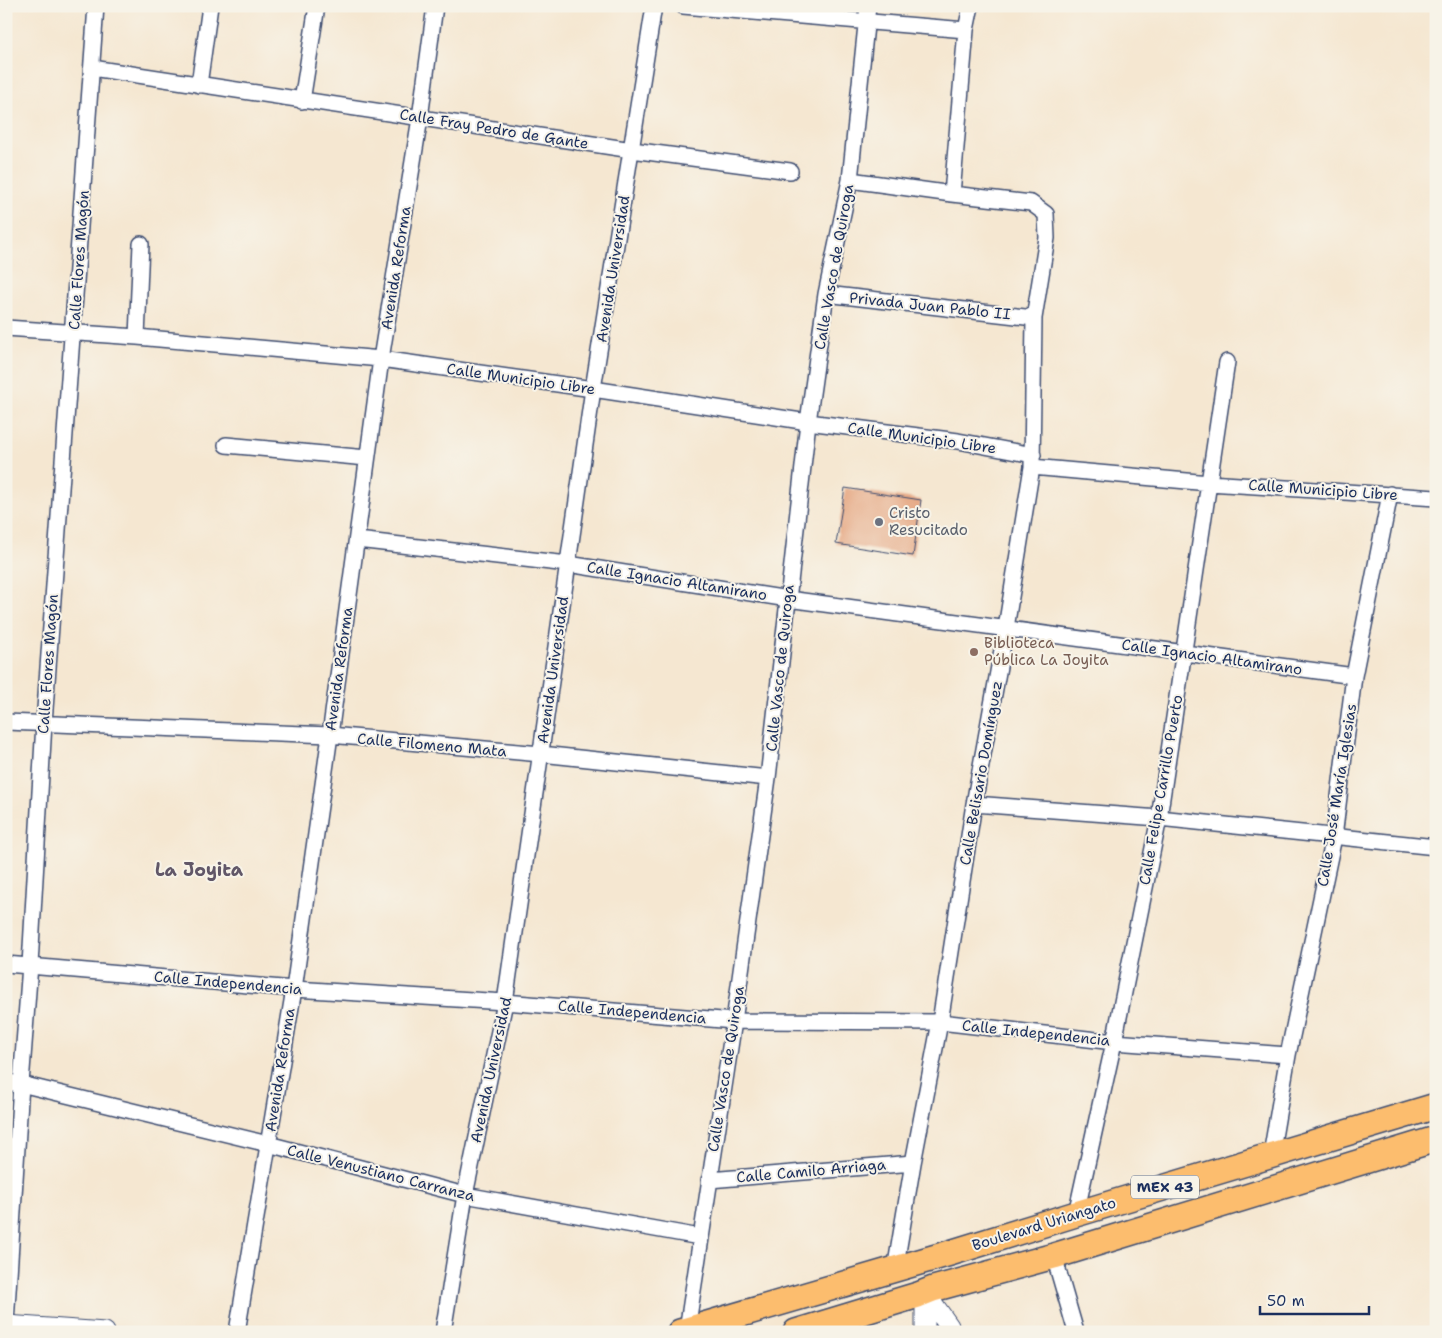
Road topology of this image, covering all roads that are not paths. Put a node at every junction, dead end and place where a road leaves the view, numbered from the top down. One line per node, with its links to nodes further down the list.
1 (96, 6): 11 (street, Calle Flores Magón)
2 (210, 6): 12 (street)
3 (317, 6): 13 (street)
4 (435, 6): 14 (street, Avenida Reforma)
5 (654, 6): 15 (street, Avenida Universidad)
6 (682, 6): 9 (street)
7 (868, 6): 9 (street, Calle Vasco de Quiroga)
8 (971, 6): 10 (street)
9 (867, 22): 10 (street); 17 (street, Calle Vasco de Quiroga)
10 (966, 30): 18 (street)
11 (92, 68): 12 (street, Calle Fray Pedro de Gante); 23 (street, Calle Flores Magón)
12 (199, 85): 13 (street, Calle Fray Pedro de Gante)
13 (302, 100): 14 (street, Calle Fray Pedro de Gante)
14 (420, 118): 15 (street, Calle Fray Pedro de Gante); 25 (street, Avenida Reforma)
15 (632, 150): 16 (street, Calle Fray Pedro de Gante); 27 (street, Avenida Universidad)
16 (790, 171)
17 (850, 180): 18 (street); 20 (street, Calle Vasco de Quiroga)
18 (952, 194): 21 (street, Calle Belisario Domínguez)
19 (140, 244): 24 (street)
20 (826, 294): 21 (street, Privada Juan Pablo II); 28 (street, Calle Vasco de Quiroga)
21 (1034, 318): 31 (street, Calle Belisario Domínguez)
22 (6, 328): 23 (street, Calle Municipio Libre)
23 (74, 333): 24 (street, Calle Municipio Libre); 42 (street, Calle Flores Magón)
24 (136, 337): 25 (street, Calle Municipio Libre)
25 (381, 359): 27 (street, Calle Municipio Libre); 30 (street, Avenida Reforma)
26 (1227, 362): 32 (street, Calle Felipe Carrillo Puerto)
27 (593, 389): 28 (street, Calle Municipio Libre); 36 (street, Avenida Universidad)
28 (808, 422): 31 (street, Calle Municipio Libre); 37 (street, Calle Vasco de Quiroga)
29 (226, 445): 30 (street)
30 (367, 458): 35 (street, Avenida Reforma)
31 (1032, 461): 32 (street, Calle Municipio Libre); 38 (street, Calle Belisario Domínguez)
32 (1209, 483): 33 (street, Calle Municipio Libre); 39 (street, Calle Felipe Carrillo Puerto)
33 (1390, 494): 34 (street, Calle Municipio Libre); 40 (street, Calle José María Iglesias)
34 (1436, 498)
35 (357, 540): 36 (street, Calle Ignacio Altamirano); 43 (street, Avenida Reforma)
36 (568, 564): 37 (street, Calle Ignacio Altamirano); 44 (street, Avenida Universidad)
37 (788, 599): 38 (street, Calle Ignacio Altamirano); 45 (street, Calle Vasco de Quiroga)
38 (1006, 628): 39 (street, Calle Ignacio Altamirano); 46 (street, Calle Belisario Domínguez)
39 (1184, 653): 40 (street, Calle Ignacio Altamirano); 47 (street, Calle Felipe Carrillo Puerto)
40 (1354, 676): 48 (street, Calle José María Iglesias)
41 (6, 722): 42 (street, Calle Filomeno Mata)
42 (44, 723): 43 (street, Calle Filomeno Mata); 51 (street, Calle Flores Magón)
43 (330, 735): 44 (street, Calle Filomeno Mata); 52 (street, Avenida Reforma)
44 (541, 754): 45 (street, Calle Filomeno Mata); 53 (street, Avenida Universidad)
45 (768, 778): 54 (street, Calle Vasco de Quiroga)
46 (974, 804): 47 (street); 55 (street, Calle Belisario Domínguez)
47 (1159, 818): 48 (street); 56 (street, Calle Felipe Carrillo Puerto)
48 (1334, 838): 49 (street); 57 (street, Calle José María Iglesias)
49 (1436, 847)
50 (6, 964): 51 (street, Calle Independencia)
51 (30, 965): 52 (street, Calle Independencia); 58 (street, Calle Flores Magón)
52 (294, 989): 53 (street, Calle Independencia); 61 (street, Avenida Reforma)
53 (505, 1002): 54 (street, Calle Independencia); 65 (street, Avenida Universidad)
54 (734, 1021): 55 (street, Calle Independencia); 64 (street, Calle Vasco de Quiroga)
55 (940, 1022): 56 (street, Calle Independencia); 63 (street, Calle Belisario Domínguez)
56 (1114, 1042): 57 (street, Calle Independencia); 66 (street, Calle Felipe Carrillo Puerto)
57 (1288, 1055): 62 (street, Calle José María Iglesias)
58 (14, 1083): 61 (street, Calle Venustiano Carranza); 72 (street, Calle Flores Magón)
59 (1436, 1106): 62 (main road, Boulevard Uriangato / MEX 43)
60 (1436, 1139): 69 (main road, Boulevard Uriangato / MEX 43)
61 (268, 1144): 65 (street, Calle Venustiano Carranza); 76 (street, Avenida Reforma)
62 (1270, 1155): 66 (main road, Boulevard Uriangato / MEX 43)
63 (913, 1163): 64 (street, Calle Camilo Arriaga); 70 (street, Calle Belisario Domínguez)
64 (709, 1180): 67 (street, Calle Vasco de Quiroga)
65 (465, 1195): 67 (street, Calle Venustiano Carranza); 77 (street, Avenida Universidad)
66 (1076, 1214): 68 (main road, Boulevard Uriangato / MEX 43)
67 (700, 1237): 74 (street, Calle Vasco de Quiroga)
68 (950, 1253): 70 (main road, Boulevard Uriangato / MEX 43); 71 (main road)
69 (1054, 1256): 71 (main road, Boulevard Uriangato / MEX 43); 81 (street)
70 (895, 1270): 71 (main road); 74 (main road, Boulevard Uriangato / MEX 43)
71 (925, 1292): 78 (main road, Boulevard Uriangato / MEX 43); 79 (street); 80 (street)
72 (6, 1324): 73 (street)
73 (85, 1331): 75 (street)
74 (683, 1331)
75 (105, 1332)
76 (237, 1332)
77 (443, 1332)
78 (796, 1332)
79 (925, 1332)
80 (950, 1332)
81 (1076, 1332)

